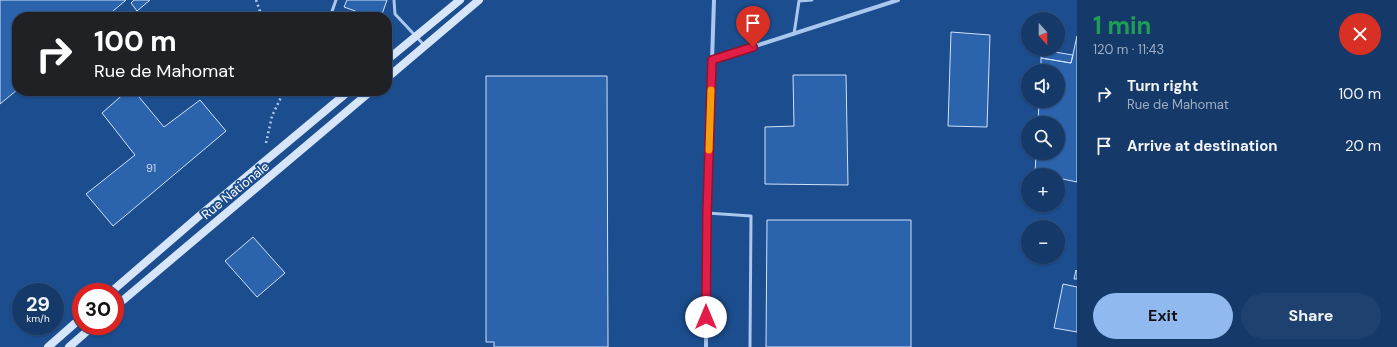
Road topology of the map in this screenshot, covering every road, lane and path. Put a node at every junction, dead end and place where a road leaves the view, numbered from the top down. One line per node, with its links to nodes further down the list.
1 (256, 0): 9 (path)
2 (336, 0): 10 (lane)
3 (394, 0): 12 (lane)
4 (460, 0): 12 (main road)
5 (714, 0): 15 (street)
6 (811, 0): 11 (lane)
7 (898, 0): 11 (street)
8 (475, 1): 13 (main road)
9 (260, 12)
10 (332, 12)
11 (794, 34): 15 (street)
12 (416, 36): 13 (lane); 14 (main road)
13 (424, 46): 16 (main road)
14 (392, 56)
15 (712, 60): 21 (street)
16 (392, 74)
17 (282, 96): 20 (path)
18 (343, 96): 22 (main road, Rue Nationale)
19 (365, 96): 23 (main road, Rue Nationale)
20 (265, 146)
21 (707, 213): 28 (street); 29 (lane)
22 (121, 283)
23 (124, 300)
24 (72, 326): 26 (main road)
25 (83, 335): 27 (main road)
26 (48, 347)
27 (69, 347)
28 (706, 347)
29 (750, 347)

